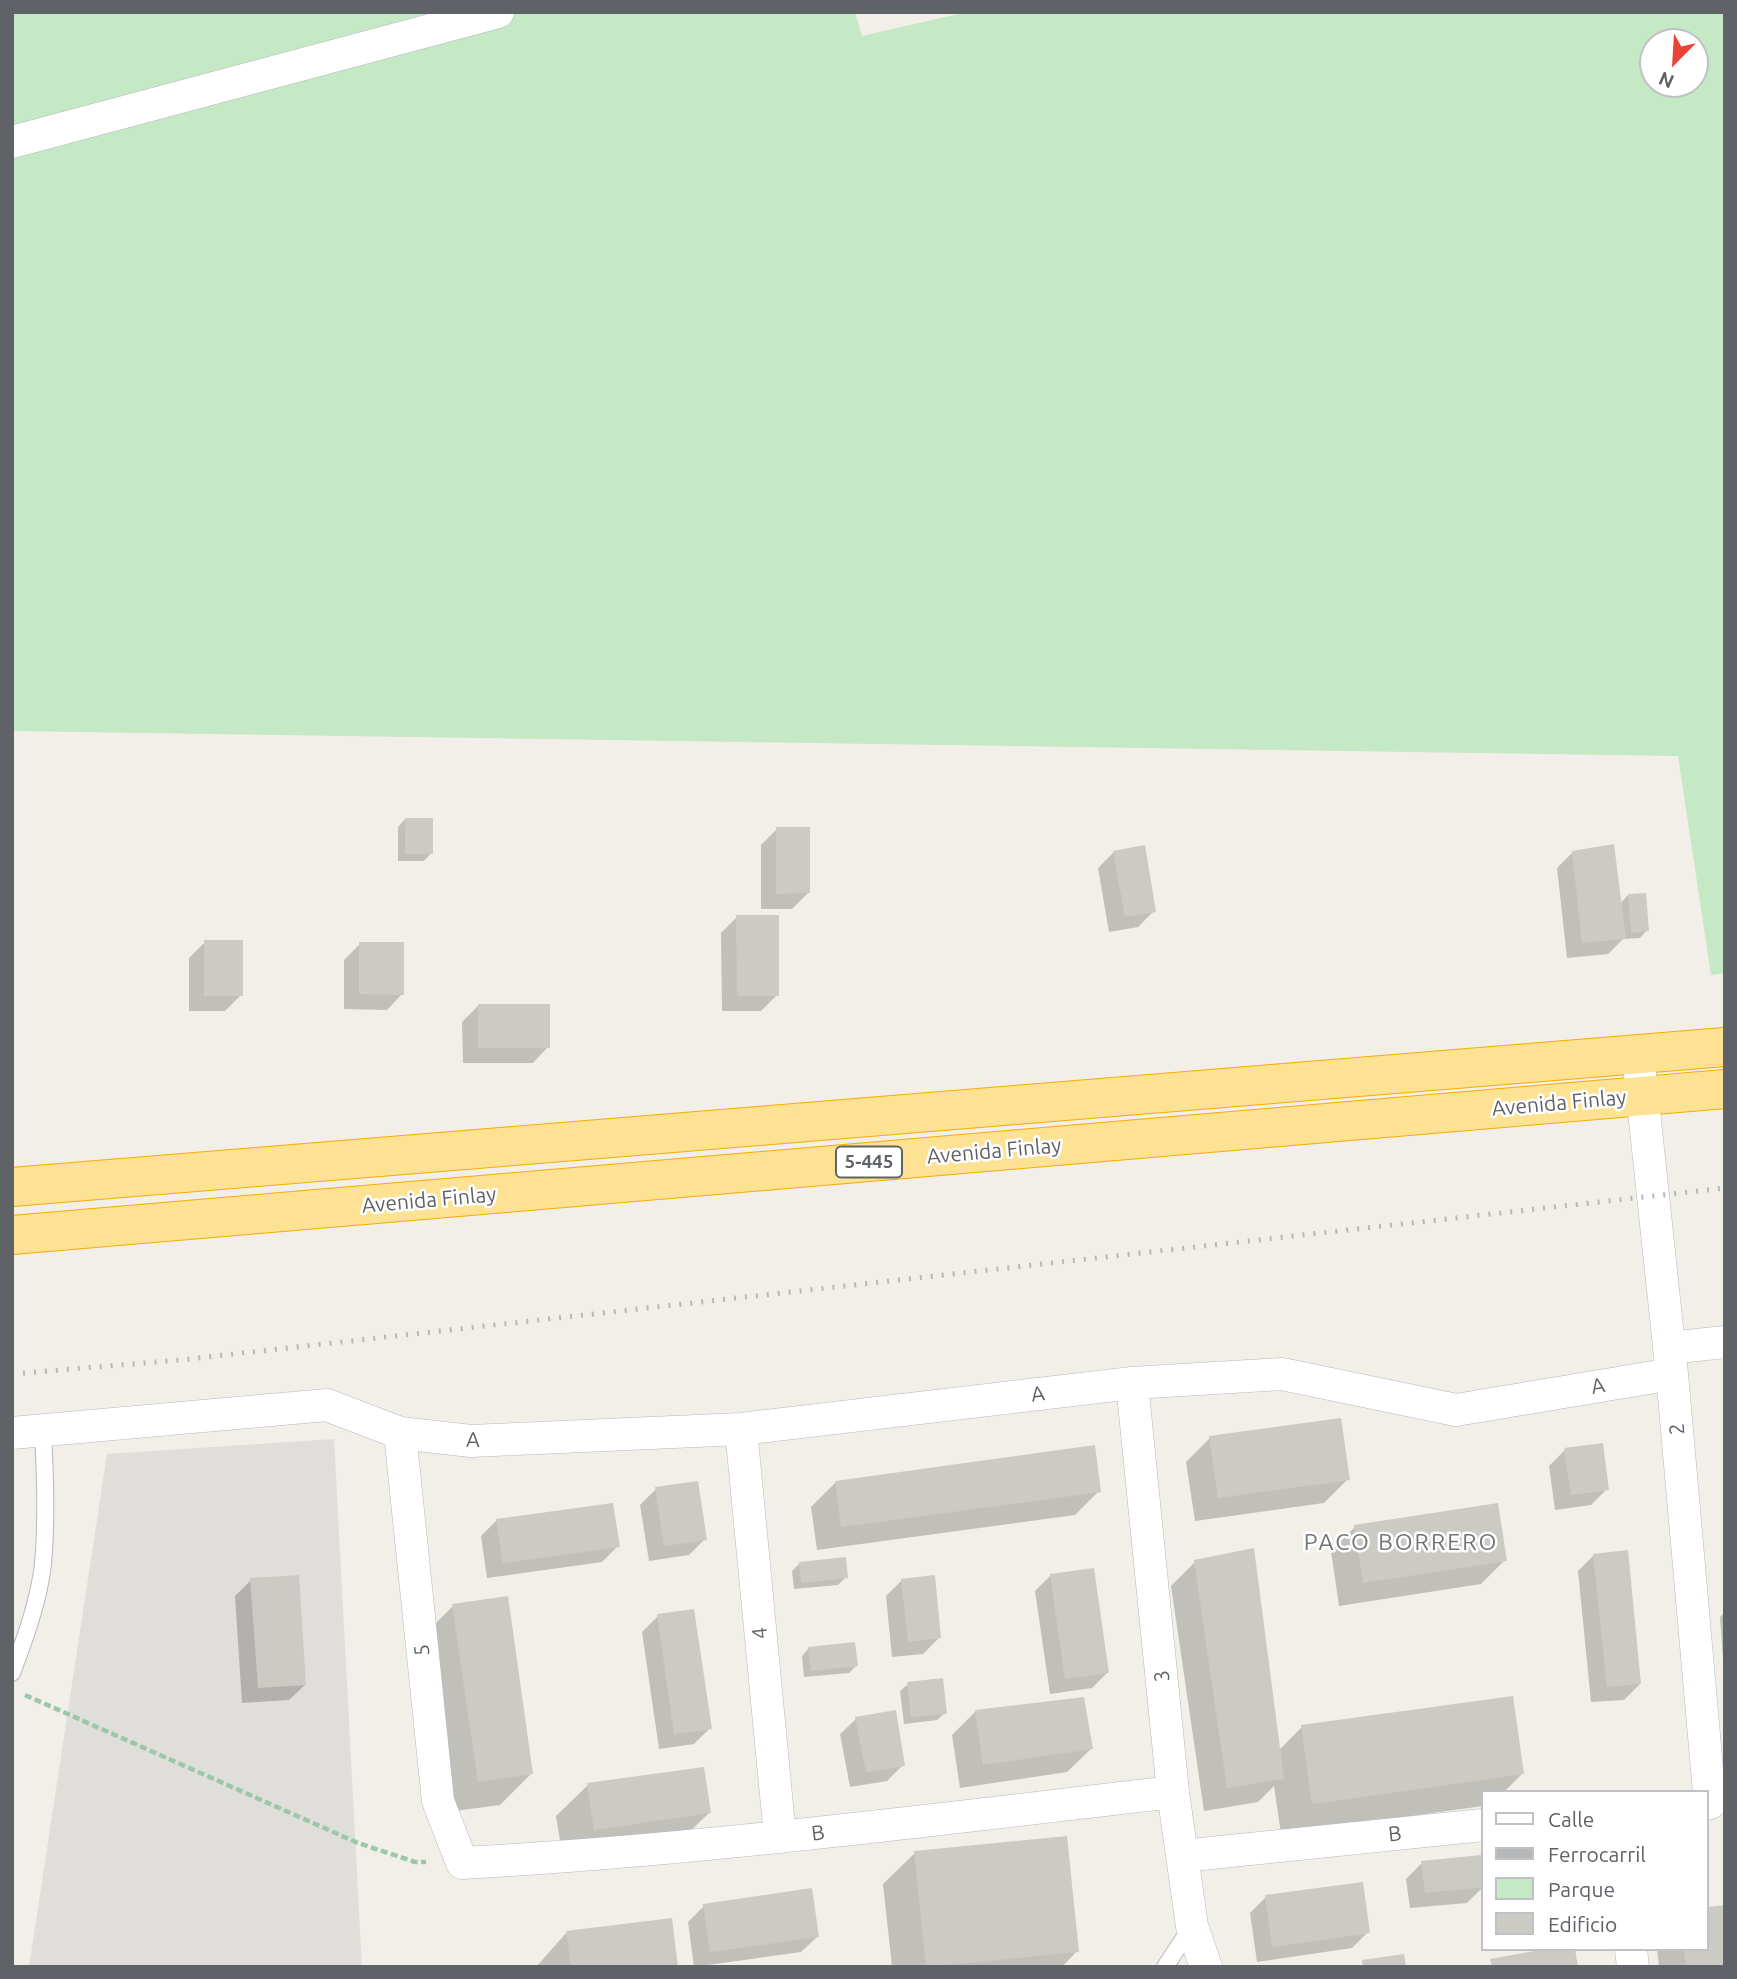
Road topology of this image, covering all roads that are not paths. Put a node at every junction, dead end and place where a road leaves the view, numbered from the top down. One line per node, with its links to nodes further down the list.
1 (498, 12): 2 (street)
2 (12, 142)
3 (1725, 1047): 4 (highway, Avenida Finlay / 5-445)
4 (1638, 1055): 6 (street, 2); 7 (highway, Avenida Finlay / 5-445)
5 (1725, 1089): 6 (highway, Avenida Finlay / 5-445)
6 (1644, 1096): 8 (highway, Avenida Finlay / 5-445); 10 (street, 2)
7 (12, 1187)
8 (12, 1235)
9 (1725, 1342): 10 (street, A)
10 (1670, 1361): 11 (street, A); 18 (street, 2)
11 (1132, 1383): 12 (street, A); 17 (street, 3)
12 (741, 1429): 15 (street, A); 20 (street, 4)
13 (43, 1430): 14 (street, A); 15 (street, A); 16 (lane)
14 (12, 1433)
15 (400, 1433): 22 (street, 5)
16 (12, 1673)
17 (1173, 1792): 20 (street, B); 21 (street, 3)
18 (1714, 1803)
19 (1482, 1825): 21 (street, B)
20 (780, 1837): 22 (street, B)
21 (1182, 1856): 23 (street, 3)
22 (462, 1863)
23 (1192, 1926): 24 (lane); 25 (street, 3)
24 (1165, 1967)
25 (1206, 1967)

